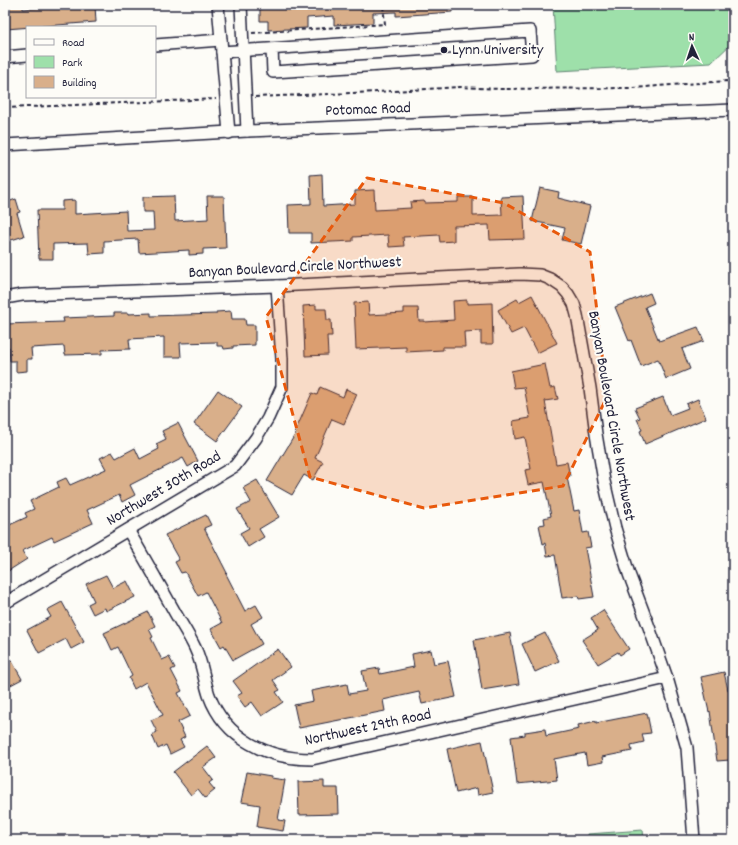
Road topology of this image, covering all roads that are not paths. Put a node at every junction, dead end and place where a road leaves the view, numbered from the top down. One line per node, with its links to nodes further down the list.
1 (218, 5): 3 (street)
2 (241, 5): 6 (street)
3 (221, 40): 4 (street); 7 (street)
4 (156, 45)
5 (272, 49): 5 (street); 6 (street)
6 (242, 50): 7 (street); 11 (street)
7 (222, 52): 12 (street)
8 (26, 55): 9 (street)
9 (5, 57)
10 (733, 110): 11 (street, Potomac Road)
11 (247, 131): 12 (street, Potomac Road)
12 (229, 133): 13 (street, Potomac Road)
13 (5, 145)
14 (277, 286): 15 (street, Banyan Boulevard Circle Northwest); 16 (street, Northwest 30th Road); 18 (street, Banyan Boulevard Circle Northwest)
15 (5, 298)
16 (128, 530): 17 (street, Northwest 30th Road); 18 (street, Northwest 29th Road)
17 (5, 603)
18 (667, 678): 19 (street, Banyan Boulevard Circle Northwest)
19 (694, 840)

